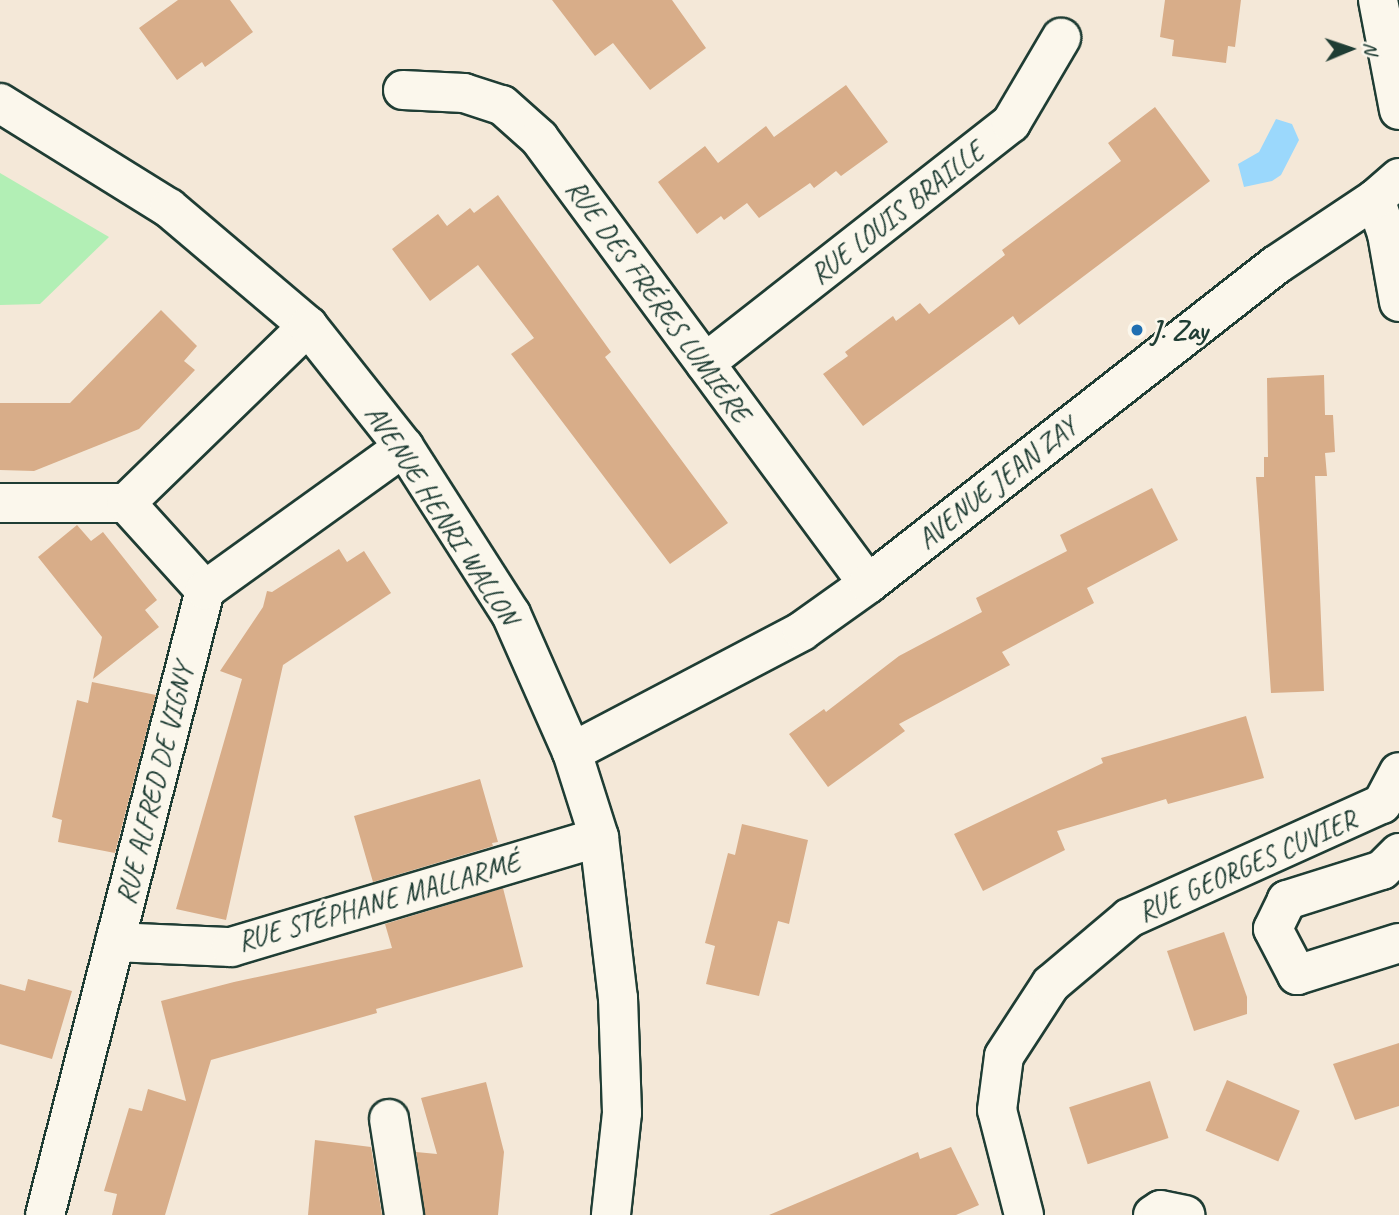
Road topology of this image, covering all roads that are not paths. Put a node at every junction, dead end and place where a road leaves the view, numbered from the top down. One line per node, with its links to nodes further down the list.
1 (1378, 0): 5 (street)
2 (1061, 38): 9 (street, RUE LOUIS BRAILLE)
3 (403, 90): 9 (street, RUE DES FRÉRES LUMIÈRE)
4 (0, 103): 8 (street, AVENUE HENRI WALLON)
5 (1399, 110)
6 (1387, 189): 7 (street); 13 (street, AVENUE JEAN ZAY)
7 (1399, 302)
8 (309, 326): 10 (street, AVENUE HENRI WALLON); 12 (street)
9 (705, 363): 13 (street, RUE DES FRÉRES LUMIÈRE)
10 (404, 447): 14 (street); 15 (street, AVENUE HENRI WALLON)
11 (0, 503): 12 (street)
12 (126, 503): 14 (street)
13 (868, 584): 15 (street, AVENUE JEAN ZAY)
14 (205, 590): 19 (street, RUE ALFRED DE VIGNY)
15 (572, 752): 17 (street, AVENUE HENRI WALLON)
16 (1399, 772): 25 (street, RUE GEORGES CUVIER)
17 (599, 837): 19 (street, RUE STÉPHANE MALLARMÉ); 24 (street, AVENUE HENRI WALLON)
18 (1399, 853): 20 (street, RUE GEORGES CUVIER)
19 (115, 943): 22 (street, RUE ALFRED DE VIGNY)
20 (1399, 943)
21 (389, 1119): 23 (street)
22 (45, 1215)
23 (404, 1215)
24 (611, 1215)
25 (1024, 1215)
26 (1153, 1215): 27 (street)
27 (1185, 1215)

